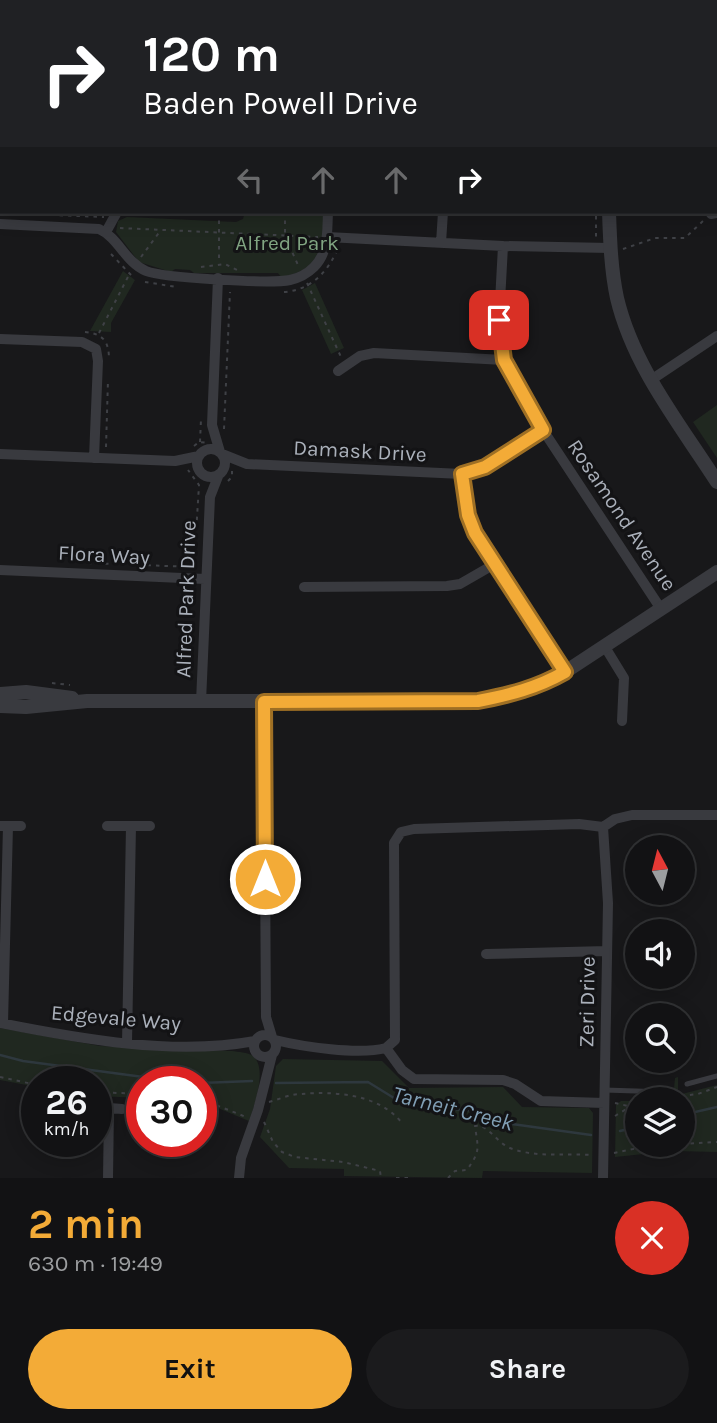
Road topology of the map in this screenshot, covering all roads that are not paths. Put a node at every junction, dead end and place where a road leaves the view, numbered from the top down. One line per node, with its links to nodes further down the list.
1 (328, 214): 6 (street)
2 (443, 214): 7 (street)
3 (609, 214): 9 (street)
4 (3, 217): 5 (street)
5 (112, 222): 10 (street)
6 (327, 237): 7 (street); 10 (street)
7 (441, 243): 8 (street)
8 (503, 246): 9 (street); 13 (street, Rosamond Avenue)
9 (610, 248): 15 (street)
10 (218, 278): 16 (street)
11 (717, 336): 15 (street)
12 (0, 338): 21 (street)
13 (504, 360): 14 (street); 17 (street, Rosamond Avenue)
14 (341, 368)
15 (651, 380): 27 (street)
16 (212, 425): 18 (street); 19 (street)
17 (543, 430): 26 (street, Damask Drive); 34 (street, Rosamond Avenue)
18 (201, 449): 19 (street); 22 (street); 24 (street)
19 (221, 453): 23 (street, Damask Drive); 25 (street)
20 (0, 454): 21 (street)
21 (94, 458): 22 (street)
22 (175, 461): 24 (street)
23 (247, 464): 25 (street, Damask Drive); 26 (street, Damask Drive)
24 (196, 470): 25 (street); 28 (street, Alfred Park Drive)
25 (220, 472): 28 (street, Alfred Park Drive)
26 (462, 474): 29 (street)
27 (717, 482)
28 (210, 497): 32 (street, Alfred Park Drive)
29 (493, 565): 33 (street); 36 (street)
30 (0, 570): 32 (street, Flora Way)
31 (717, 572): 34 (street)
32 (205, 579): 39 (street, Alfred Park Drive)
33 (304, 587)
34 (661, 609): 35 (street)
35 (605, 647): 36 (street); 42 (street)
36 (565, 672): 40 (street)
37 (0, 694): 38 (street)
38 (26, 699): 39 (street); 41 (street)
39 (201, 702): 40 (street)
40 (264, 702): 52 (street)
41 (0, 706)
42 (622, 721)
43 (717, 815): 49 (street)
44 (4, 826): 45 (street); 53 (street)
45 (21, 826)
46 (107, 826): 47 (street)
47 (131, 826): 48 (street); 56 (street)
48 (150, 826)
49 (603, 827): 50 (street, Zeri Drive); 59 (street)
50 (607, 951): 51 (street); 65 (street, Zeri Drive)
51 (486, 954)
52 (266, 1017): 54 (street); 55 (street)
53 (2, 1023): 56 (street, Edgevale Way)
54 (256, 1039): 55 (street); 57 (street, Edgevale Way); 60 (street)
55 (273, 1039): 58 (street); 61 (street)
56 (127, 1043): 57 (street, Edgevale Way)
57 (229, 1045): 60 (street, Edgevale Way)
58 (302, 1047): 59 (street); 61 (street)
59 (386, 1048): 67 (street)
60 (257, 1054): 61 (street); 63 (street)
61 (273, 1054): 63 (street)
62 (717, 1076): 64 (lane)
63 (264, 1079): 72 (street)
64 (687, 1084)
65 (604, 1090): 66 (lane); 67 (street, Zeri Drive)
66 (625, 1092)
67 (604, 1103): 73 (street, Zeri Drive)
68 (112, 1108): 69 (street)
69 (122, 1109)
70 (109, 1157): 71 (street)
71 (108, 1178)
72 (239, 1178)
73 (603, 1178)

